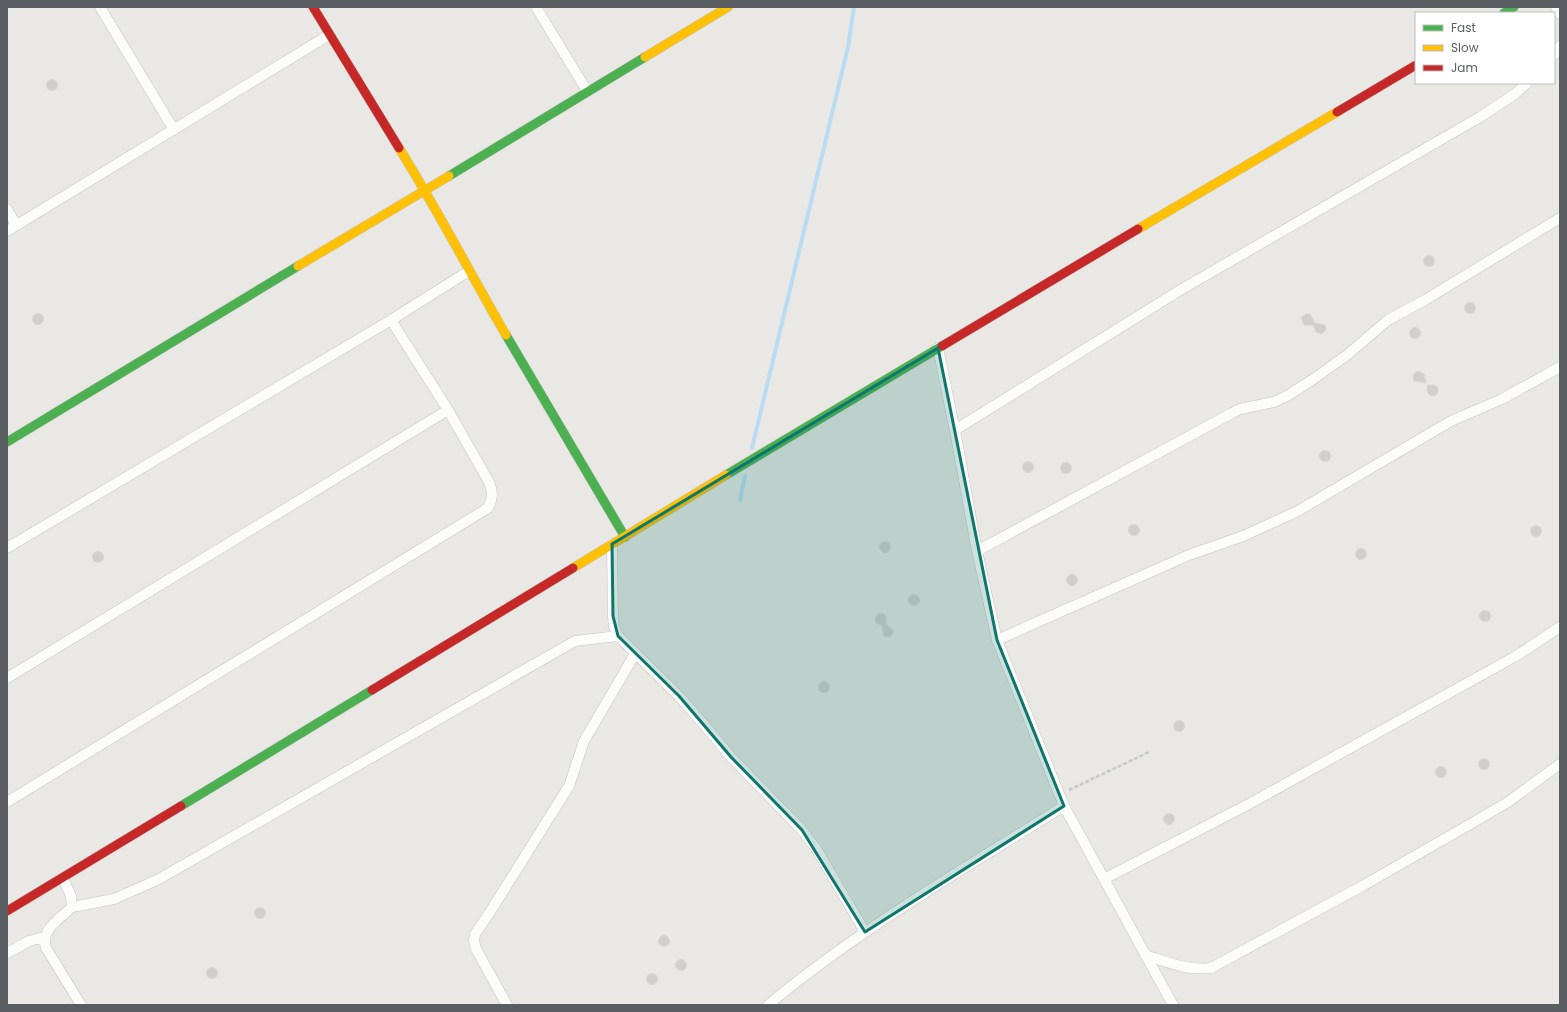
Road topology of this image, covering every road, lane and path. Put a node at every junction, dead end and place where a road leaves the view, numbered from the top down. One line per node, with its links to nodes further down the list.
1 (100, 7): 9 (street)
2 (313, 7): 5 (street)
3 (536, 7): 8 (street)
4 (728, 7): 8 (street)
5 (330, 35): 9 (street); 10 (street)
6 (1415, 66): 17 (street)
7 (1526, 84): 20 (street)
8 (587, 91): 10 (street)
9 (174, 130): 13 (street)
10 (425, 190): 15 (street); 21 (street)
11 (7, 209): 13 (street)
12 (1560, 218): 25 (street)
13 (16, 225): 14 (street)
14 (7, 231)
15 (469, 271): 16 (street); 22 (street)
16 (391, 320): 19 (street); 24 (street)
17 (938, 348): 20 (street); 22 (street)
18 (1560, 367): 28 (street)
19 (448, 410): 30 (street); 34 (street)
20 (955, 430): 25 (street)
21 (7, 442)
22 (625, 537): 23 (street)
23 (612, 544): 27 (street); 36 (street)
24 (7, 548)
25 (978, 551): 28 (street)
26 (1560, 626): 37 (street)
27 (618, 636): 29 (street); 38 (street)
28 (997, 640): 33 (street)
29 (635, 654): 40 (street); 45 (street)
30 (7, 678)
31 (1149, 752): 33 (path)
32 (1560, 764): 43 (street)
33 (1060, 794): 35 (street)
34 (7, 802)
35 (1064, 806): 37 (street); 40 (street)
36 (63, 878): 38 (street); 39 (street)
37 (1104, 879): 43 (street)
38 (72, 907): 41 (street)
39 (7, 911)
40 (865, 932): 46 (street)
41 (44, 937): 42 (street); 44 (street)
42 (7, 953)
43 (1145, 955): 47 (street)
44 (81, 1005)
45 (507, 1005)
46 (768, 1005)
47 (1172, 1005)

